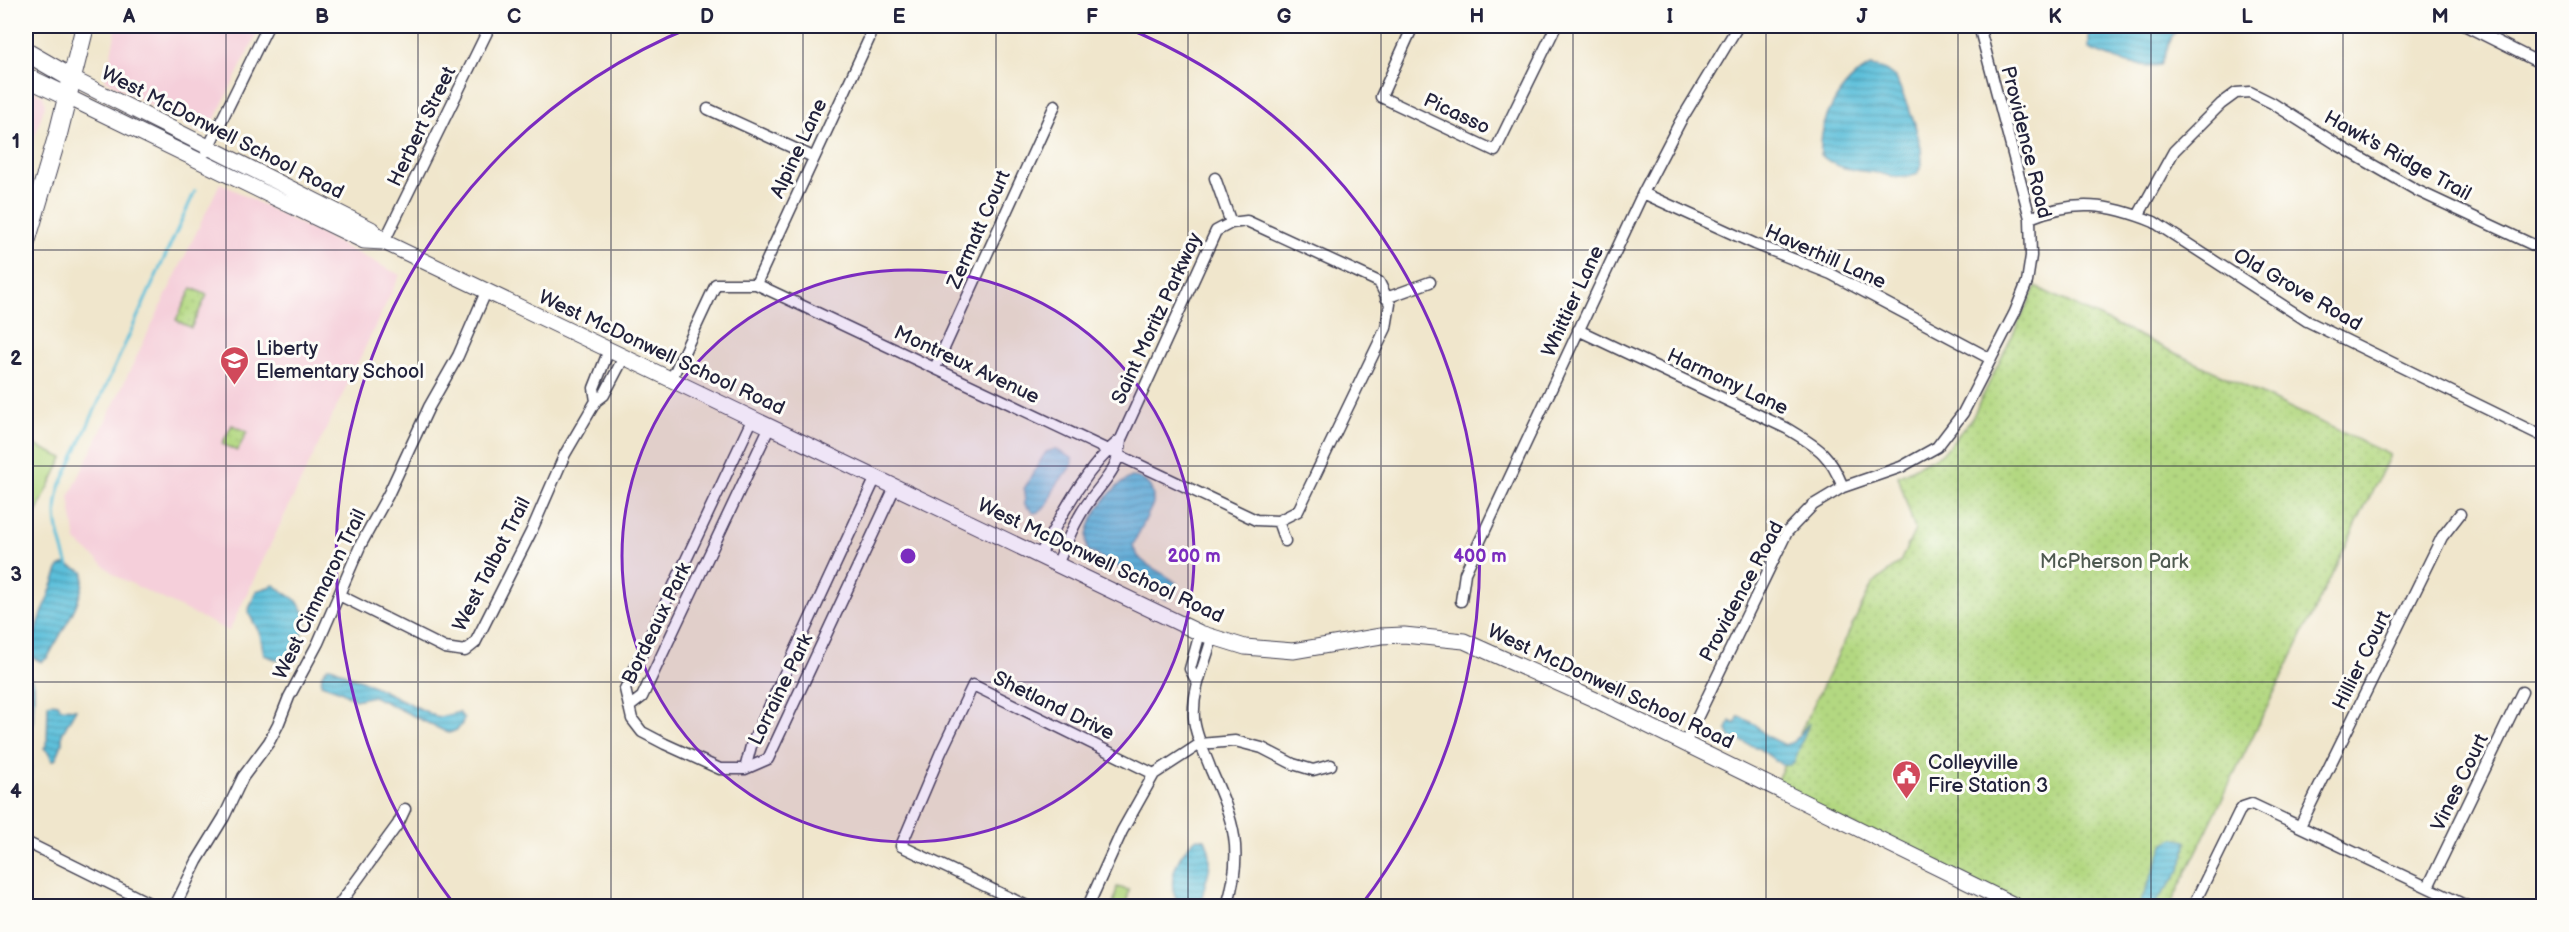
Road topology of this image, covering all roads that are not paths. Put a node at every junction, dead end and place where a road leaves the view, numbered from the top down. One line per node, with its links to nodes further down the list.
1 (85, 26): 13 (main road)
2 (268, 26): 17 (street)
3 (490, 26): 25 (street, Herbert Street)
4 (870, 26): 18 (street, Alpine Lane)
5 (1413, 26): 6 (street, Picasso)
6 (1556, 26)
7 (1737, 26): 20 (street, Whittier Lane)
8 (1979, 26): 22 (street, Providence Road)
9 (2466, 26): 11 (street)
10 (26, 52): 13 (main road)
11 (2544, 65)
12 (26, 76): 14 (main road)
13 (73, 79): 14 (main road); 17 (main road, West McDonwell School Road)
14 (68, 97): 17 (main road, West McDonwell School Road); 24 (main road)
15 (1055, 105): 35 (street, Zermatt Court)
16 (708, 109): 18 (street)
17 (205, 154): 25 (main road, West McDonwell School Road)
18 (813, 157): 28 (street, Alpine Lane)
19 (1215, 178): 23 (street)
20 (1643, 193): 31 (street, Whittier Lane); 34 (street, Haverhill Lane)
21 (2138, 216): 22 (street, Old Grove Road); 26 (street, Hawk's Ridge Trail); 40 (street, Old Grove Road)
22 (2030, 218): 34 (street, Providence Road)
23 (1231, 223): 30 (street); 41 (street, Saint Moritz Parkway)
24 (26, 242)
25 (384, 242): 29 (main road, West McDonwell School Road)
26 (2544, 250)
27 (1430, 282): 30 (street)
28 (756, 284): 35 (street, Montreux Avenue); 36 (street, Montreux Avenue)
29 (486, 292): 32 (main road, West McDonwell School Road); 56 (street, West Cimmaron Trail)
30 (1386, 298): 51 (street)
31 (1578, 330): 48 (street, Harmony Lane); 57 (street, Whittier Lane)
32 (609, 350): 33 (main road, West McDonwell School Road); 37 (street, West Talbot Trail)
33 (624, 357): 36 (main road, West McDonwell School Road); 37 (street, West Talbot Trail)
34 (1991, 359): 48 (street, Providence Road)
35 (935, 368): 42 (street, Montreux Avenue)
36 (671, 380): 38 (main road, West McDonwell School Road)
37 (596, 401): 56 (street, West Talbot Trail)
38 (753, 418): 39 (main road, West McDonwell School Road); 44 (street, Bordeaux Park)
39 (770, 426): 45 (street, Bordeaux Park); 46 (main road, West McDonwell School Road)
40 (2544, 438)
41 (1121, 439): 42 (street, Saint Moritz Parkway); 43 (street, Saint Moritz Parkway)
42 (1107, 450): 43 (street, Montreux Avenue); 54 (street, Saint Moritz Parkway)
43 (1120, 456): 51 (street, Montreux Avenue); 55 (street, Saint Moritz Parkway)
44 (734, 460): 45 (street); 60 (street, Bordeaux Park)
45 (751, 468): 60 (street, Bordeaux Park)
46 (876, 477): 47 (main road, West McDonwell School Road); 50 (street, Lorraine Park)
47 (896, 487): 52 (street, Lorraine Park); 54 (main road, West McDonwell School Road)
48 (1843, 487): 61 (street, Providence Road)
49 (2460, 514): 67 (street, Hillier Court)
50 (859, 516): 52 (street); 64 (street, Lorraine Park)
51 (1278, 522): 53 (street)
52 (878, 525): 64 (street, Lorraine Park)
53 (1285, 541)
54 (1040, 555): 55 (main road, West McDonwell School Road)
55 (1057, 565): 58 (main road, West McDonwell School Road)
56 (339, 595): 71 (street, West Cimmaron Trail)
57 (1461, 601)
58 (1206, 636): 61 (main road, West McDonwell School Road); 62 (street)
59 (2522, 692): 69 (street, Vines Court)
60 (629, 707): 64 (street)
61 (1685, 743): 76 (main road, West McDonwell School Road)
62 (1200, 744): 63 (street); 65 (street); 75 (street)
63 (1331, 765)
64 (746, 769)
65 (1154, 774): 73 (street, Shetland Drive); 74 (street)
66 (405, 809): 72 (street)
67 (2300, 826): 69 (street); 77 (street)
68 (26, 842): 70 (street)
69 (2428, 887): 78 (street)
70 (155, 906)
71 (174, 906)
72 (338, 906)
73 (1027, 906)
74 (1088, 906)
75 (1227, 906)
76 (2016, 906)
77 (2193, 906)
78 (2467, 906)

